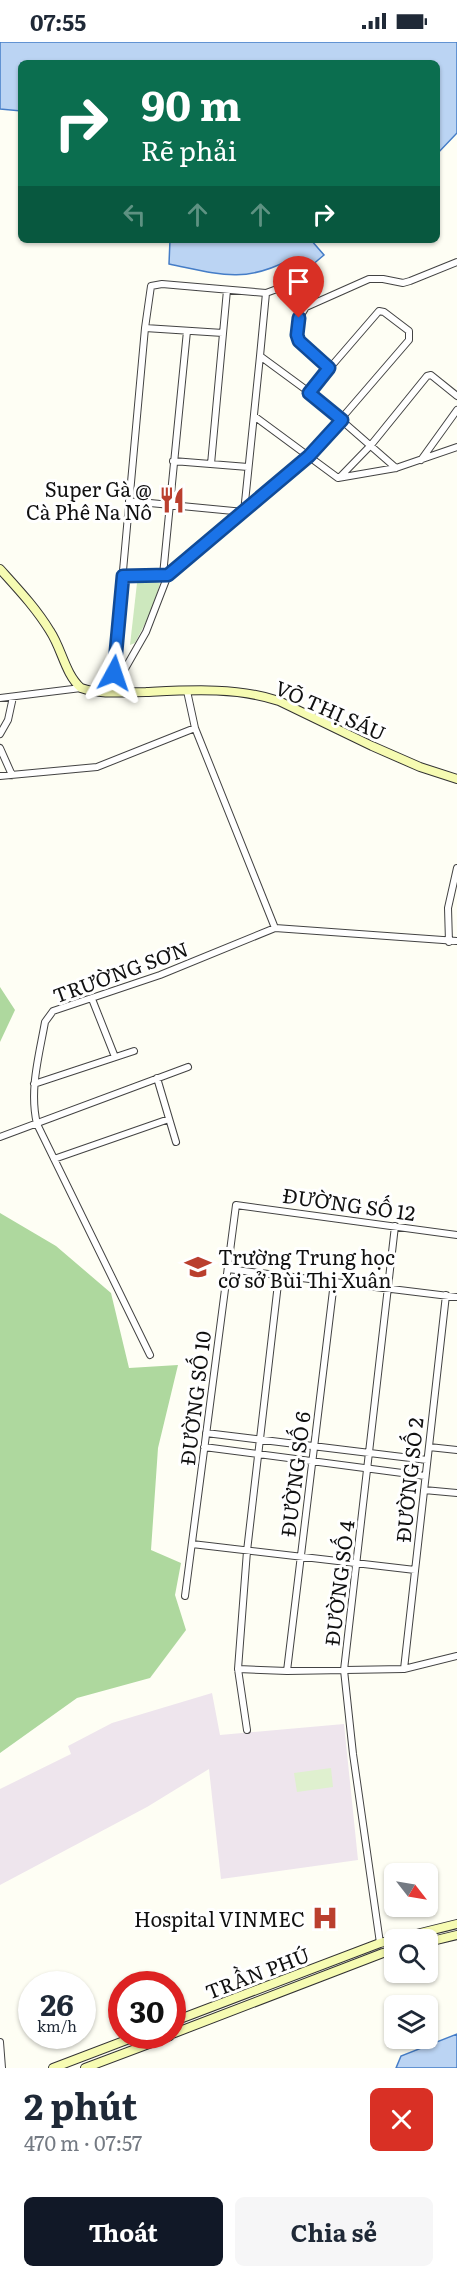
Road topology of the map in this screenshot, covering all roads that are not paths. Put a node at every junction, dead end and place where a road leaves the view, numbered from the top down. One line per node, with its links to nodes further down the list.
1 (457, 262): 9 (street)
2 (296, 282): 4 (street)
3 (227, 290): 4 (street); 5 (street); 7 (street)
4 (266, 293): 8 (street)
5 (145, 328): 6 (street); 24 (street)
6 (187, 331): 7 (street); 19 (street)
7 (223, 333): 20 (street)
8 (260, 356): 10 (street); 13 (street)
9 (329, 368): 10 (street); 14 (street)
10 (309, 393): 14 (street)
11 (457, 396): 15 (street)
12 (457, 411): 18 (street)
13 (254, 416): 17 (street); 21 (street)
14 (342, 420): 15 (street); 17 (street)
15 (371, 445): 22 (street); 23 (street)
16 (457, 447): 18 (street)
17 (309, 456): 23 (street); 26 (street)
18 (420, 460): 22 (street)
19 (173, 461): 20 (street); 25 (street)
20 (211, 464): 21 (street)
21 (248, 467): 26 (street)
22 (396, 468): 23 (street)
23 (340, 478)
24 (129, 501): 25 (street); 29 (street)
25 (169, 505): 26 (street); 28 (street)
26 (244, 512): 28 (street)
27 (0, 569): 30 (main road)
28 (166, 575): 29 (street); 32 (street)
29 (123, 576): 32 (street)
30 (81, 688): 32 (main road, VÕ THỊ SÁU); 33 (street)
31 (187, 691): 32 (main road, VÕ THỊ SÁU); 35 (street); 40 (main road, VÕ THỊ SÁU)
32 (117, 692)
33 (13, 697): 34 (street); 36 (street)
34 (0, 698)
35 (195, 728): 38 (street); 42 (street)
36 (0, 734)
37 (0, 748): 38 (street)
38 (12, 775): 39 (street)
39 (0, 776)
40 (457, 779)
41 (457, 869): 44 (street)
42 (275, 928): 44 (street, TRƯỜNG SƠN); 45 (street, TRƯỜNG SƠN)
43 (457, 941): 44 (street, TRƯỜNG SƠN)
44 (449, 942)
45 (92, 999): 47 (street); 50 (street, TRƯỜNG SƠN)
46 (134, 1051): 47 (street)
47 (115, 1057): 50 (street)
48 (188, 1066): 49 (street)
49 (157, 1078): 51 (street); 52 (street)
50 (34, 1084): 52 (street, TRƯỜNG SƠN)
51 (169, 1119): 54 (street); 55 (street)
52 (37, 1124): 53 (street); 55 (street, TRƯỜNG SƠN)
53 (0, 1137)
54 (176, 1142)
55 (54, 1159): 65 (street, TRƯỜNG SƠN)
56 (236, 1205): 57 (street, ĐƯỜNG SỐ 12); 59 (street, ĐƯỜNG SỐ 10)
57 (395, 1226): 58 (street, ĐƯỜNG SỐ 12); 62 (street, ĐƯỜNG SỐ 4)
58 (457, 1235)
59 (228, 1269): 60 (street); 66 (street, ĐƯỜNG SỐ 10)
60 (279, 1275): 61 (street); 67 (street)
61 (334, 1281): 62 (street); 69 (street, ĐƯỜNG SỐ 6)
62 (388, 1288): 63 (street); 72 (street, ĐƯỜNG SỐ 4)
63 (446, 1295): 64 (street); 70 (street, ĐƯỜNG SỐ 2)
64 (457, 1297)
65 (150, 1354)
66 (206, 1434): 67 (street); 68 (street, ĐƯỜNG SỐ 10)
67 (260, 1440): 69 (street); 73 (street)
68 (204, 1447): 73 (street); 80 (street, ĐƯỜNG SỐ 10)
69 (314, 1447): 72 (street); 75 (street, ĐƯỜNG SỐ 6)
70 (429, 1447): 71 (street); 74 (street, ĐƯỜNG SỐ 2)
71 (457, 1450)
72 (370, 1453): 74 (street); 76 (street, ĐƯỜNG SỐ 4)
73 (259, 1454): 75 (street); 81 (street)
74 (427, 1460): 77 (street, ĐƯỜNG SỐ 2)
75 (312, 1461): 76 (street); 82 (street, ĐƯỜNG SỐ 6)
76 (368, 1468): 77 (street); 83 (street, ĐƯỜNG SỐ 4)
77 (425, 1476): 78 (street, ĐƯỜNG SỐ 2)
78 (424, 1490): 79 (street); 84 (street, ĐƯỜNG SỐ 2)
79 (457, 1493)
80 (192, 1544): 81 (street); 85 (street, ĐƯỜNG SỐ 10)
81 (247, 1551): 82 (street); 87 (street)
82 (300, 1557): 83 (street); 90 (street, ĐƯỜNG SỐ 6)
83 (357, 1564): 84 (street); 89 (street, ĐƯỜNG SỐ 4)
84 (415, 1570): 88 (street, ĐƯỜNG SỐ 2)
85 (185, 1596)
86 (457, 1656): 88 (street)
87 (238, 1669): 90 (street); 91 (street)
88 (404, 1669): 89 (street)
89 (344, 1670): 90 (street); 95 (street, ĐƯỜNG SỐ 4)
90 (287, 1671)
91 (247, 1730)
92 (457, 1924): 95 (main road, TRẦN PHÚ)
93 (457, 1935): 94 (main road)
94 (438, 1940)
95 (380, 1943): 96 (main road); 97 (main road, TRẦN PHÚ)
96 (383, 1953): 98 (main road, TRẦN PHÚ)
97 (186, 2017)
98 (186, 2029)
99 (0, 2042): 102 (street)
100 (108, 2047): 103 (main road)
101 (135, 2049): 104 (main road, TRẦN PHÚ)
102 (2, 2068)
103 (53, 2068)
104 (85, 2068)

